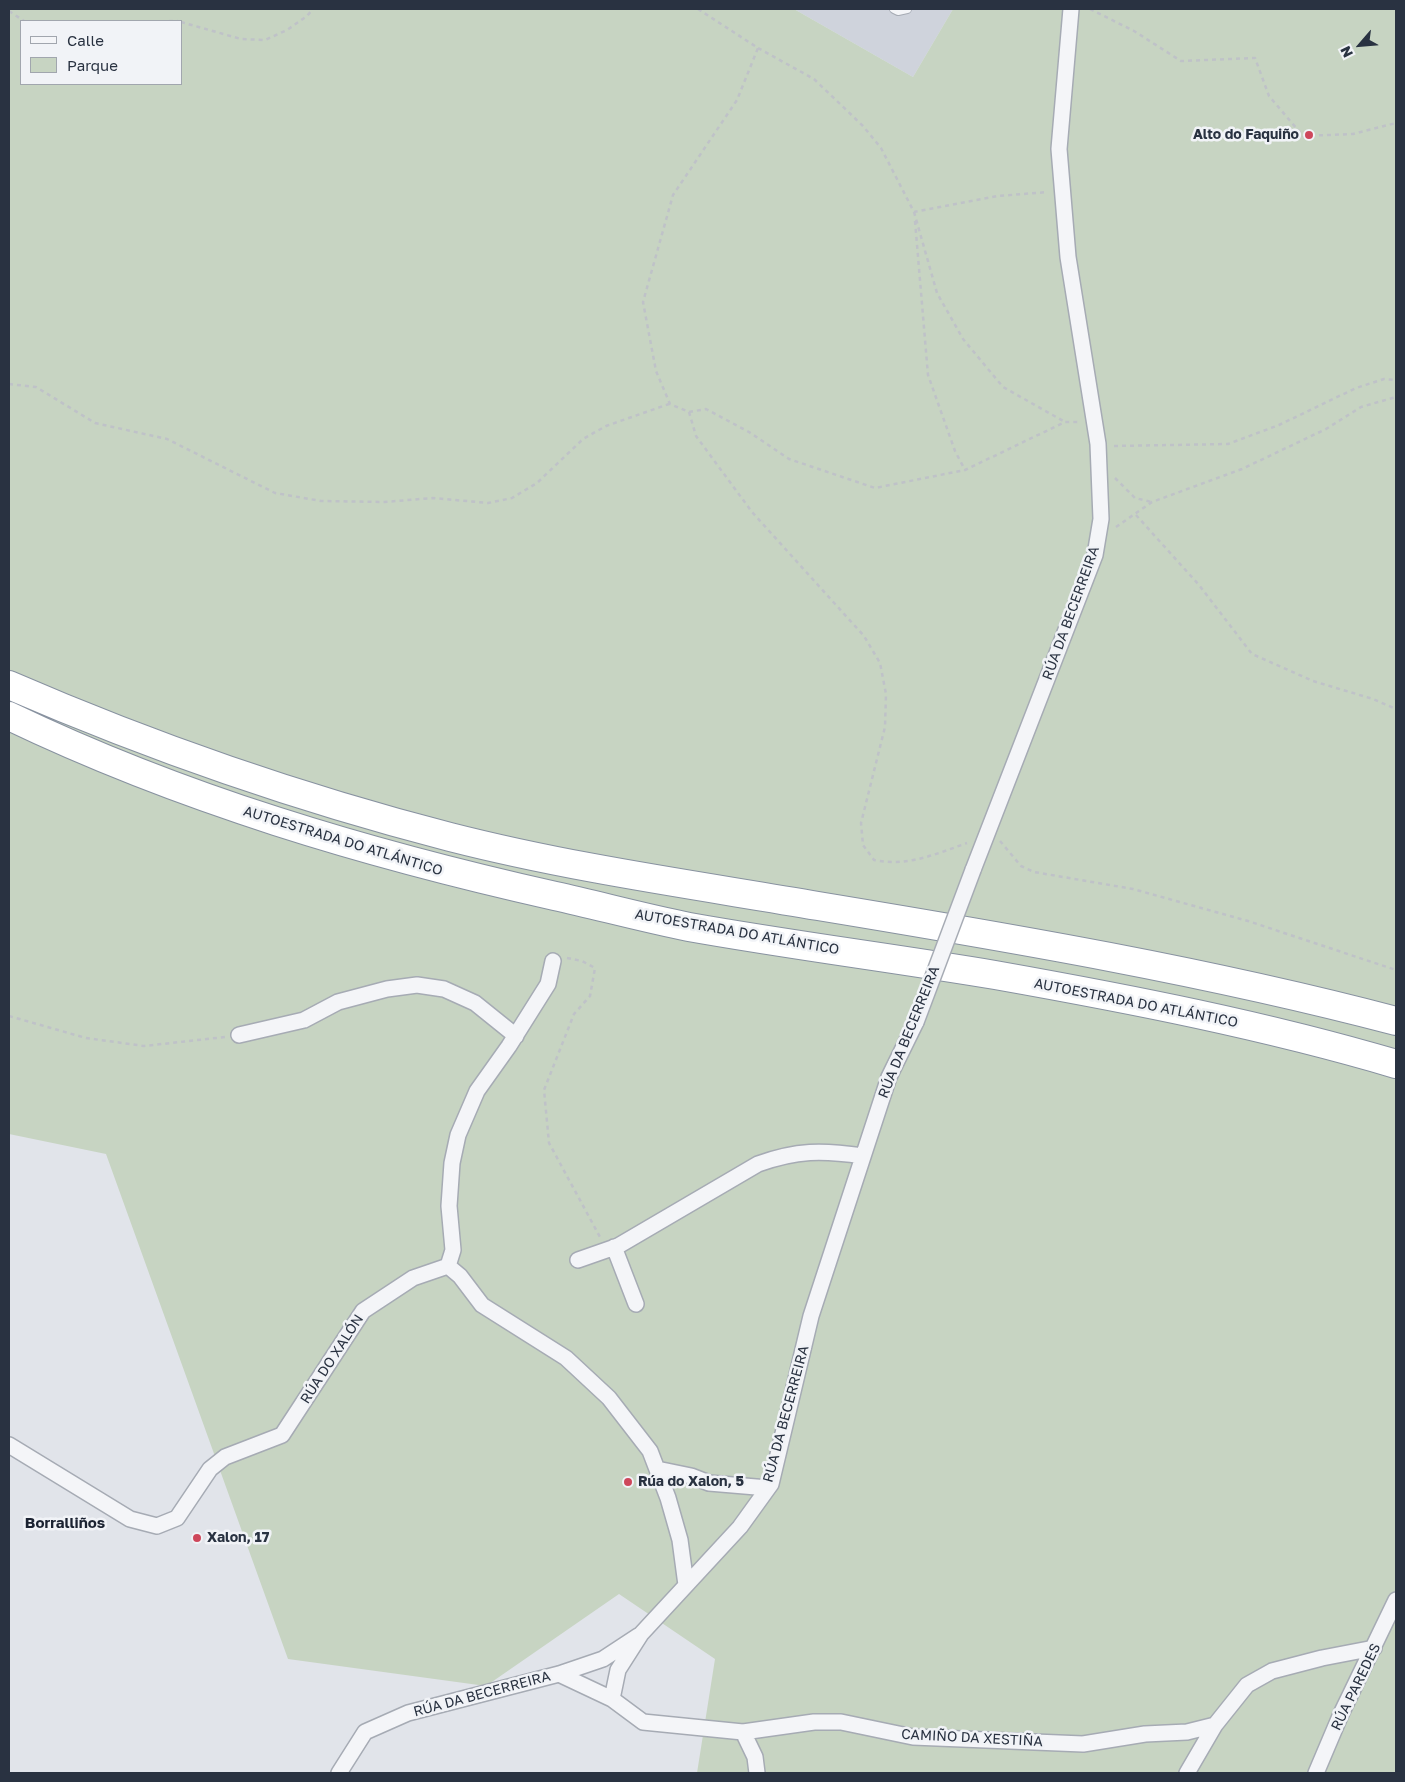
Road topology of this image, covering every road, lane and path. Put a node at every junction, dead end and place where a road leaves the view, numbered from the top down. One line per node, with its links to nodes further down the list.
1 (313, 9): 9 (path)
2 (698, 9): 10 (path)
3 (894, 9): 4 (lane)
4 (907, 9)
5 (1071, 9): 12 (street, RÚA DA BECERREIRA)
6 (1090, 9): 11 (path)
7 (9, 11): 8 (path)
8 (22, 20)
9 (182, 23)
10 (758, 48): 13 (path); 17 (path)
11 (1396, 123)
12 (1063, 191): 13 (path); 19 (street, RÚA DA BECERREIRA)
13 (914, 212): 20 (path); 23 (path)
14 (1396, 380): 21 (path)
15 (9, 384): 17 (path)
16 (1396, 397): 24 (path)
17 (670, 404): 18 (path)
18 (690, 412): 23 (path); 30 (path)
19 (1094, 421): 20 (path); 21 (street, RÚA DA BECERREIRA)
20 (1065, 422): 23 (path)
21 (1098, 444): 22 (street, RÚA DA BECERREIRA)
22 (1099, 462): 24 (path); 26 (street, RÚA DA BECERREIRA)
23 (964, 470)
24 (1152, 502): 25 (path)
25 (1136, 515): 26 (path); 28 (path)
26 (1098, 537): 30 (street, RÚA DA BECERREIRA)
27 (9, 685): 34 (highway)
28 (1396, 709)
29 (9, 716): 37 (highway, AUTOESTRADA DO ATLÁNTICO)
30 (988, 832): 32 (path); 38 (street, RÚA DA BECERREIRA, bridge)
31 (552, 961): 36 (street); 39 (path)
32 (1396, 970)
33 (9, 1016): 35 (path)
34 (1396, 1021)
35 (239, 1035): 36 (street)
36 (516, 1036): 41 (street)
37 (1396, 1064)
38 (863, 1156): 39 (street); 45 (street, RÚA DA BECERREIRA)
39 (610, 1248): 40 (street); 42 (street)
40 (578, 1260)
41 (448, 1266): 43 (street, RÚA DO XALÓN); 44 (street)
42 (636, 1304)
43 (9, 1445)
44 (657, 1470): 45 (street); 46 (street)
45 (768, 1488): 46 (street, RÚA DA BECERREIRA)
46 (686, 1585): 48 (street, RÚA DA BECERREIRA)
47 (1396, 1600): 49 (street, RÚA PAREDES)
48 (641, 1634): 50 (street, RÚA DA BECERREIRA); 51 (street, RÚA DA BECERREIRA)
49 (1374, 1648): 52 (street); 57 (street, RÚA PAREDES)
50 (559, 1674): 51 (street, CAMIÑO DA XESTIÑA); 54 (street, RÚA DA BECERREIRA)
51 (612, 1699): 53 (street, CAMIÑO DA XESTIÑA)
52 (1215, 1725): 53 (street, CAMIÑO DA XESTIÑA); 56 (street)
53 (743, 1732): 55 (street)
54 (339, 1773)
55 (756, 1773)
56 (1187, 1773)
57 (1316, 1773)

